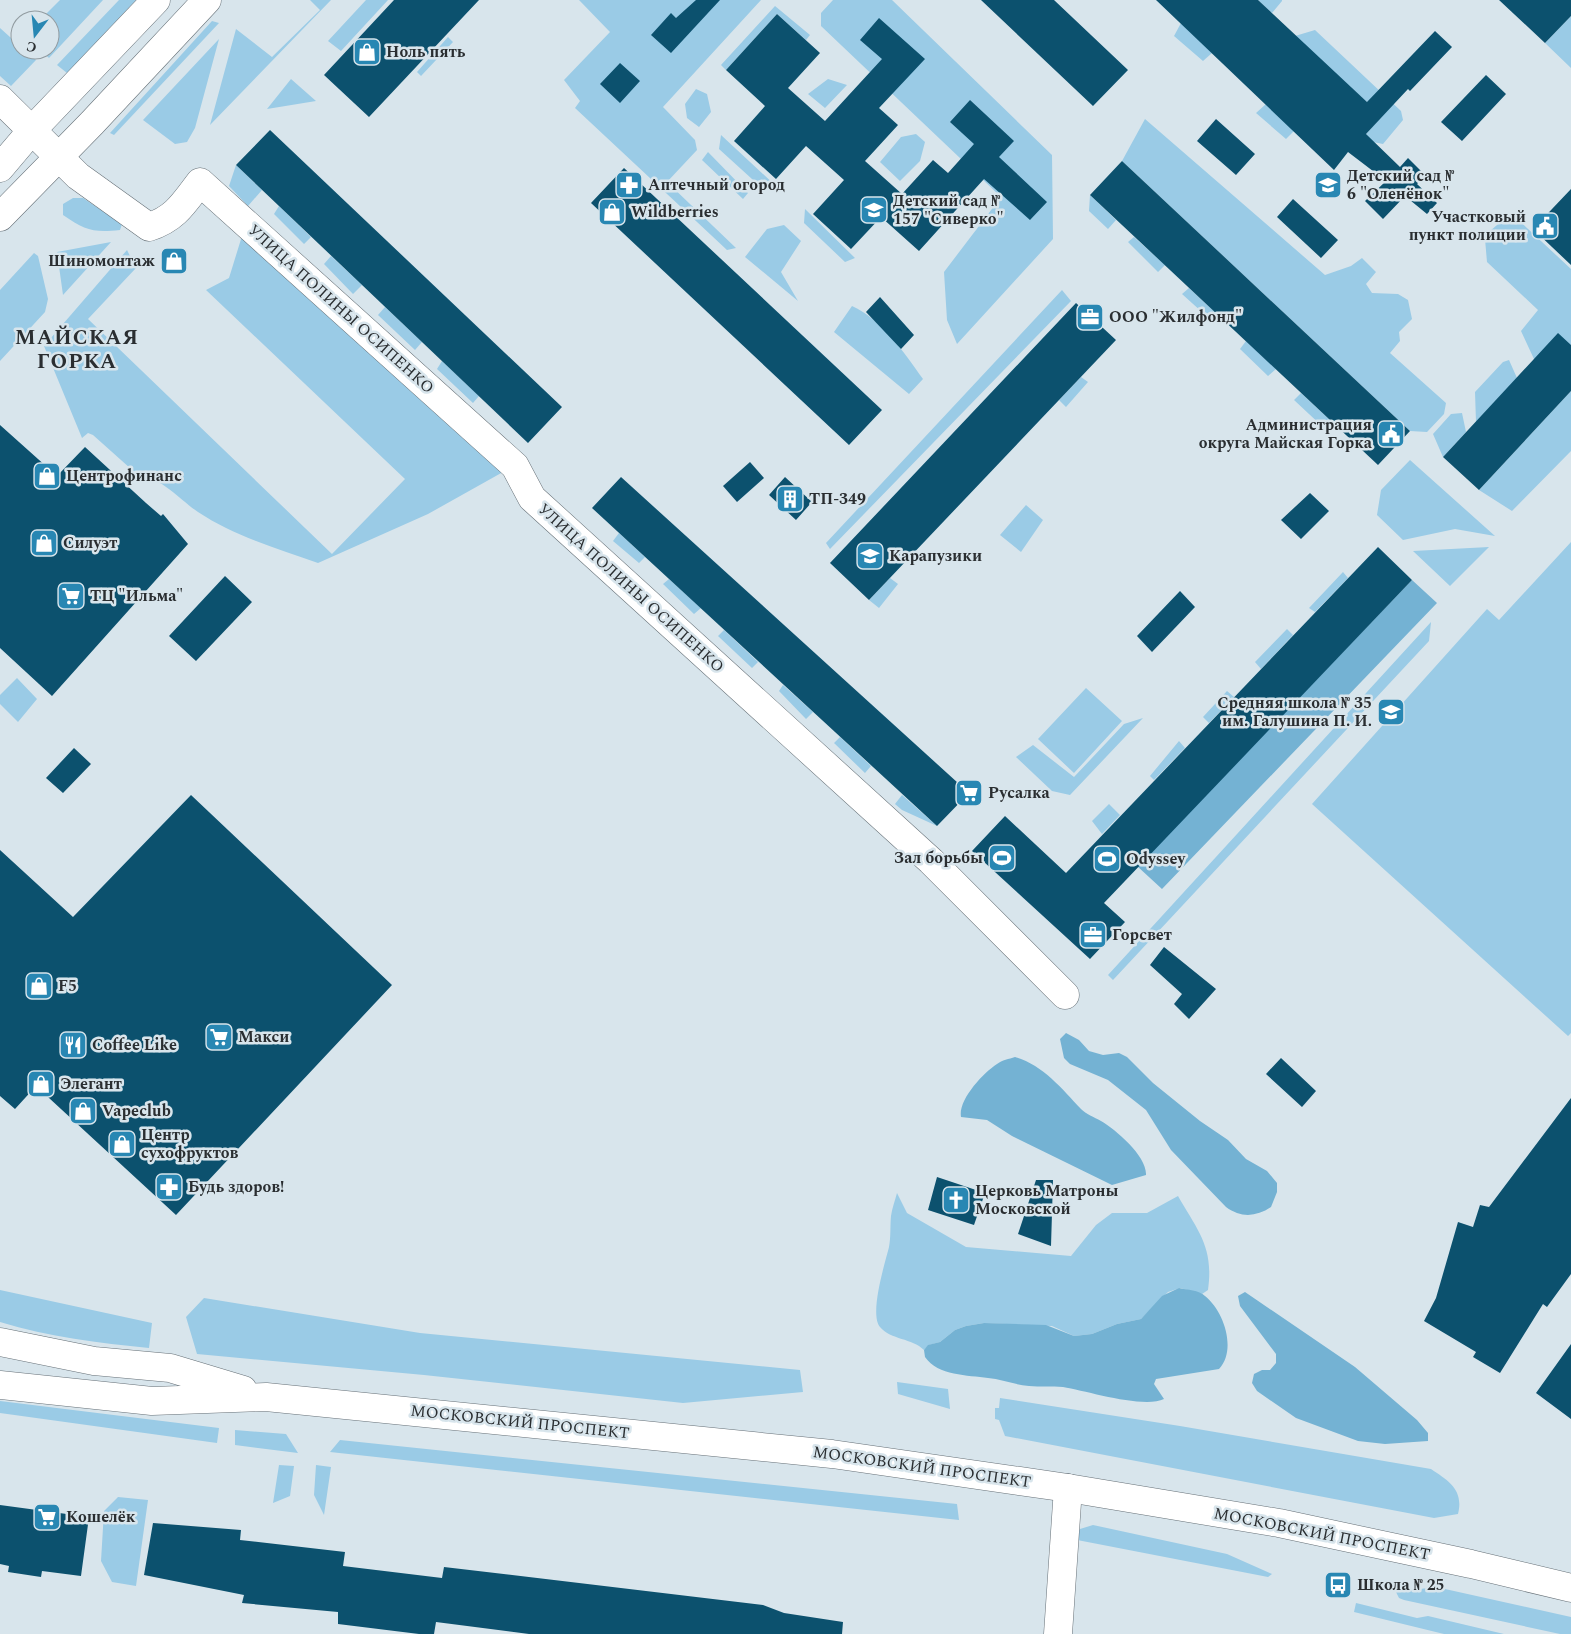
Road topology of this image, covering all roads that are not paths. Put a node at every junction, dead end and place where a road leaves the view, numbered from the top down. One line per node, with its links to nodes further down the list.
1 (156, 0): 4 (main road)
2 (207, 0): 5 (main road)
3 (0, 99): 4 (main road)
4 (33, 129): 5 (main road); 6 (main road)
5 (60, 156): 7 (main road); 8 (main road, УЛИЦА ПОЛИНЫ ОСИПЕНКО)
6 (0, 168)
7 (0, 217)
8 (1065, 995)
9 (0, 1342): 11 (main road, МОСКОВСКИЙ ПРОСПЕКТ)
10 (0, 1385): 11 (main road, МОСКОВСКИЙ ПРОСПЕКТ)
11 (266, 1397): 12 (main road, МОСКОВСКИЙ ПРОСПЕКТ)
12 (1068, 1488): 13 (main road, МОСКОВСКИЙ ПРОСПЕКТ); 14 (main road)
13 (1571, 1588)
14 (1058, 1634)

